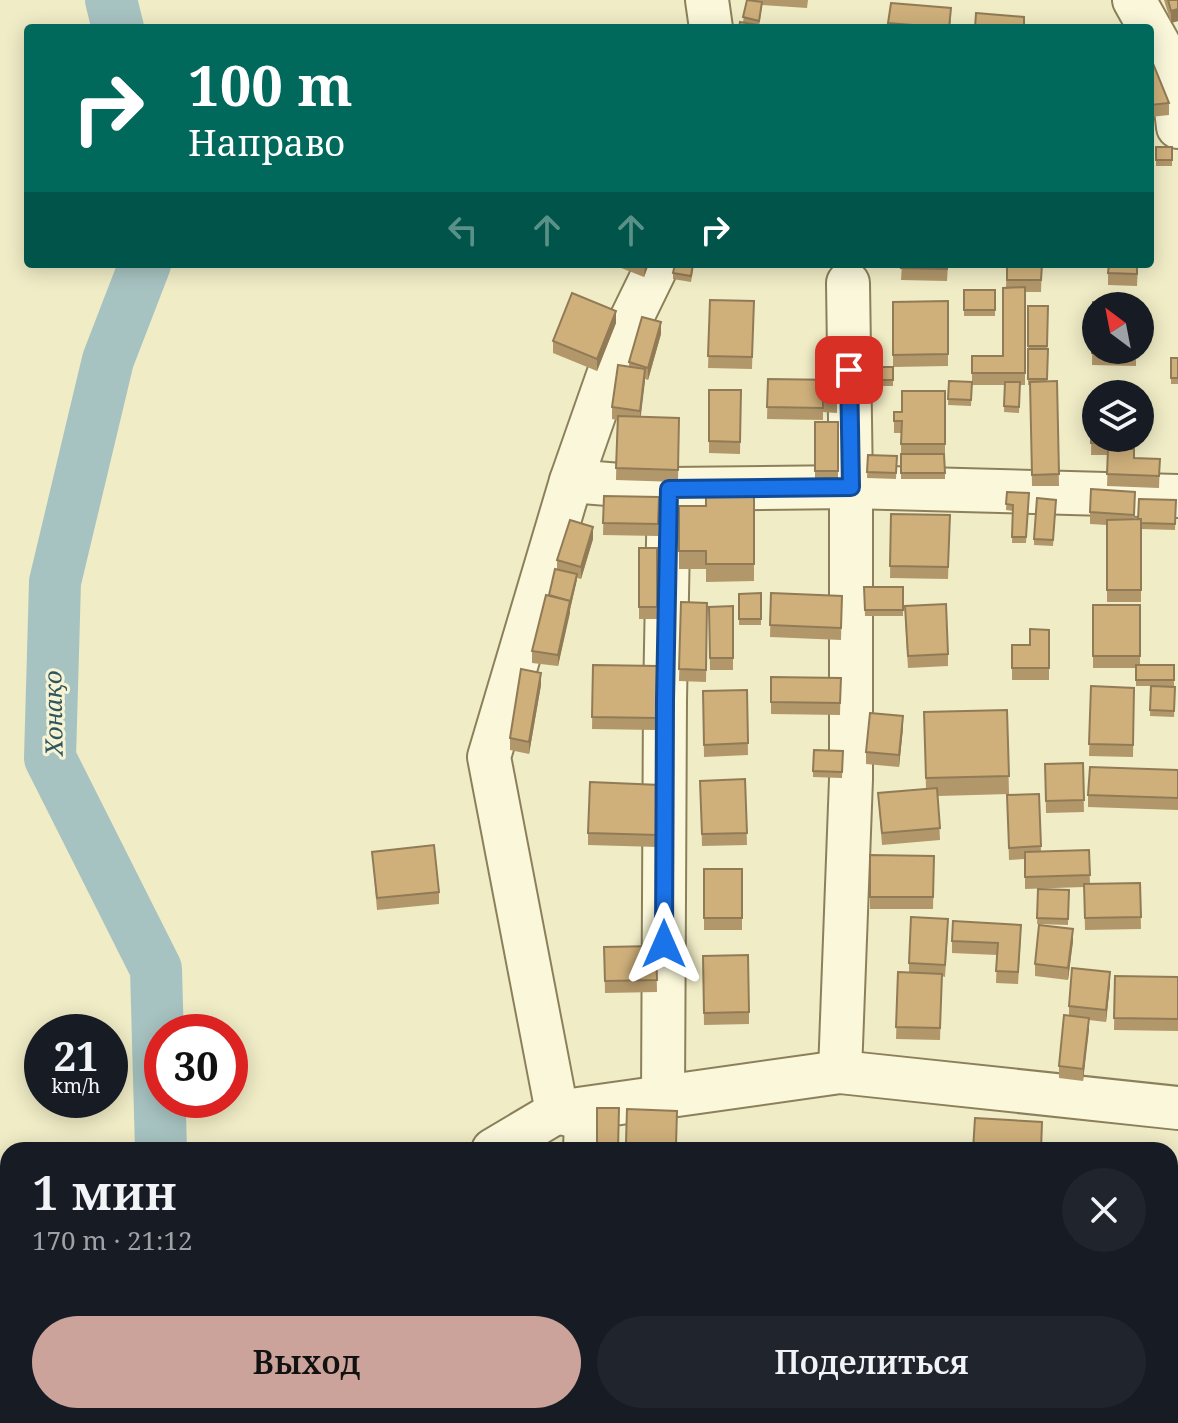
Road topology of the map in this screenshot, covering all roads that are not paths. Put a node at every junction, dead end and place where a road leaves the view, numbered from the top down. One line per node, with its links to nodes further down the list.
1 (707, 0): 3 (street)
2 (1134, 0): 4 (street)
3 (710, 24)
4 (1147, 24)
5 (1154, 36): 6 (street)
6 (1178, 127)
7 (656, 268): 9 (street)
8 (848, 283): 10 (street)
9 (571, 481): 11 (street); 16 (street)
10 (851, 487): 11 (street); 12 (street); 13 (street)
11 (669, 489): 14 (street)
12 (1178, 496)
13 (840, 1072): 14 (street); 15 (street)
14 (663, 1097): 16 (street)
15 (1178, 1108)
16 (557, 1112): 17 (street); 18 (street)
17 (506, 1142)
18 (585, 1142)

